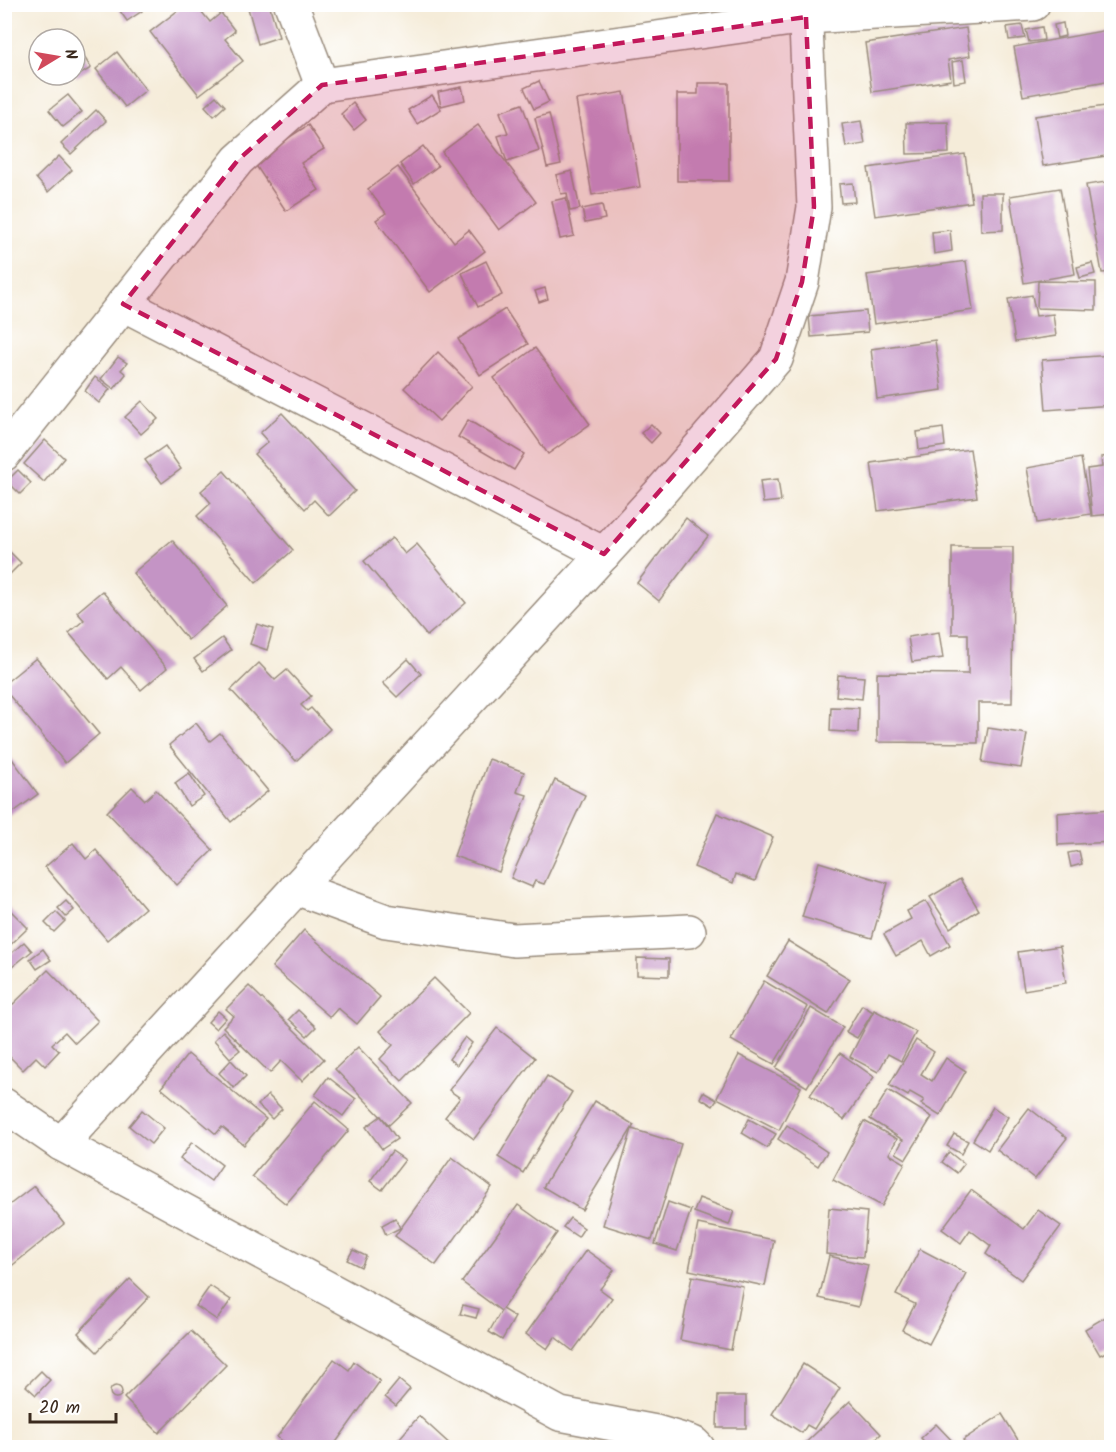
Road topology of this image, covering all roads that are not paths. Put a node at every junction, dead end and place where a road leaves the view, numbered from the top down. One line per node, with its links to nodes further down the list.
1 (291, 4): 4 (street)
2 (1033, 4): 3 (street)
3 (805, 11): 4 (street); 7 (street)
4 (322, 85): 5 (street)
5 (123, 304): 6 (street); 7 (street)
6 (4, 454)
7 (604, 554): 8 (street)
8 (296, 888): 9 (street); 11 (street)
9 (689, 931)
10 (4, 1105): 11 (street)
11 (61, 1144): 12 (street)
12 (698, 1448)

